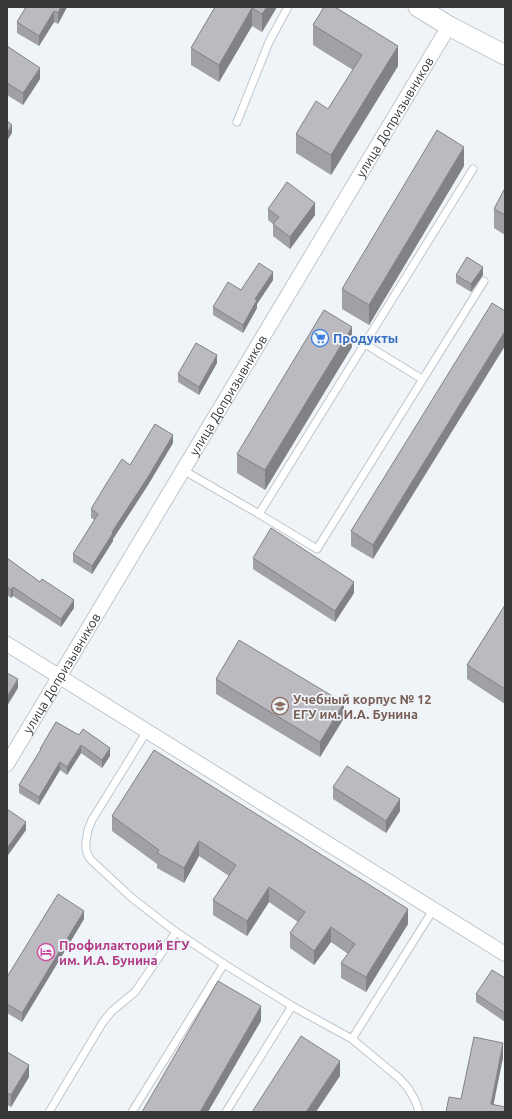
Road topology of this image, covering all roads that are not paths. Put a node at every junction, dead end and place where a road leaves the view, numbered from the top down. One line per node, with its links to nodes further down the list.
1 (288, 7): 5 (lane)
2 (418, 7): 3 (main road)
3 (449, 26): 4 (main road); 10 (street, улица Допризывников)
4 (505, 55)
5 (237, 122)
6 (473, 169): 8 (lane)
7 (484, 281): 9 (lane)
8 (365, 344): 9 (lane); 11 (lane)
9 (422, 379): 11 (lane)
10 (183, 470): 11 (lane); 13 (street, улица Допризывников)
11 (259, 514)
12 (7, 644): 13 (street)
13 (60, 676): 14 (street); 15 (street, улица Допризывников)
14 (147, 731): 16 (street); 17 (lane)
15 (7, 764)
16 (434, 910): 18 (street); 21 (lane)
17 (176, 932): 19 (lane); 22 (lane)
18 (505, 954)
19 (224, 964): 20 (lane); 23 (lane)
20 (292, 1006): 21 (lane); 24 (lane)
21 (352, 1039): 25 (lane)
22 (49, 1112)
23 (132, 1112)
24 (226, 1112)
25 (419, 1112)

